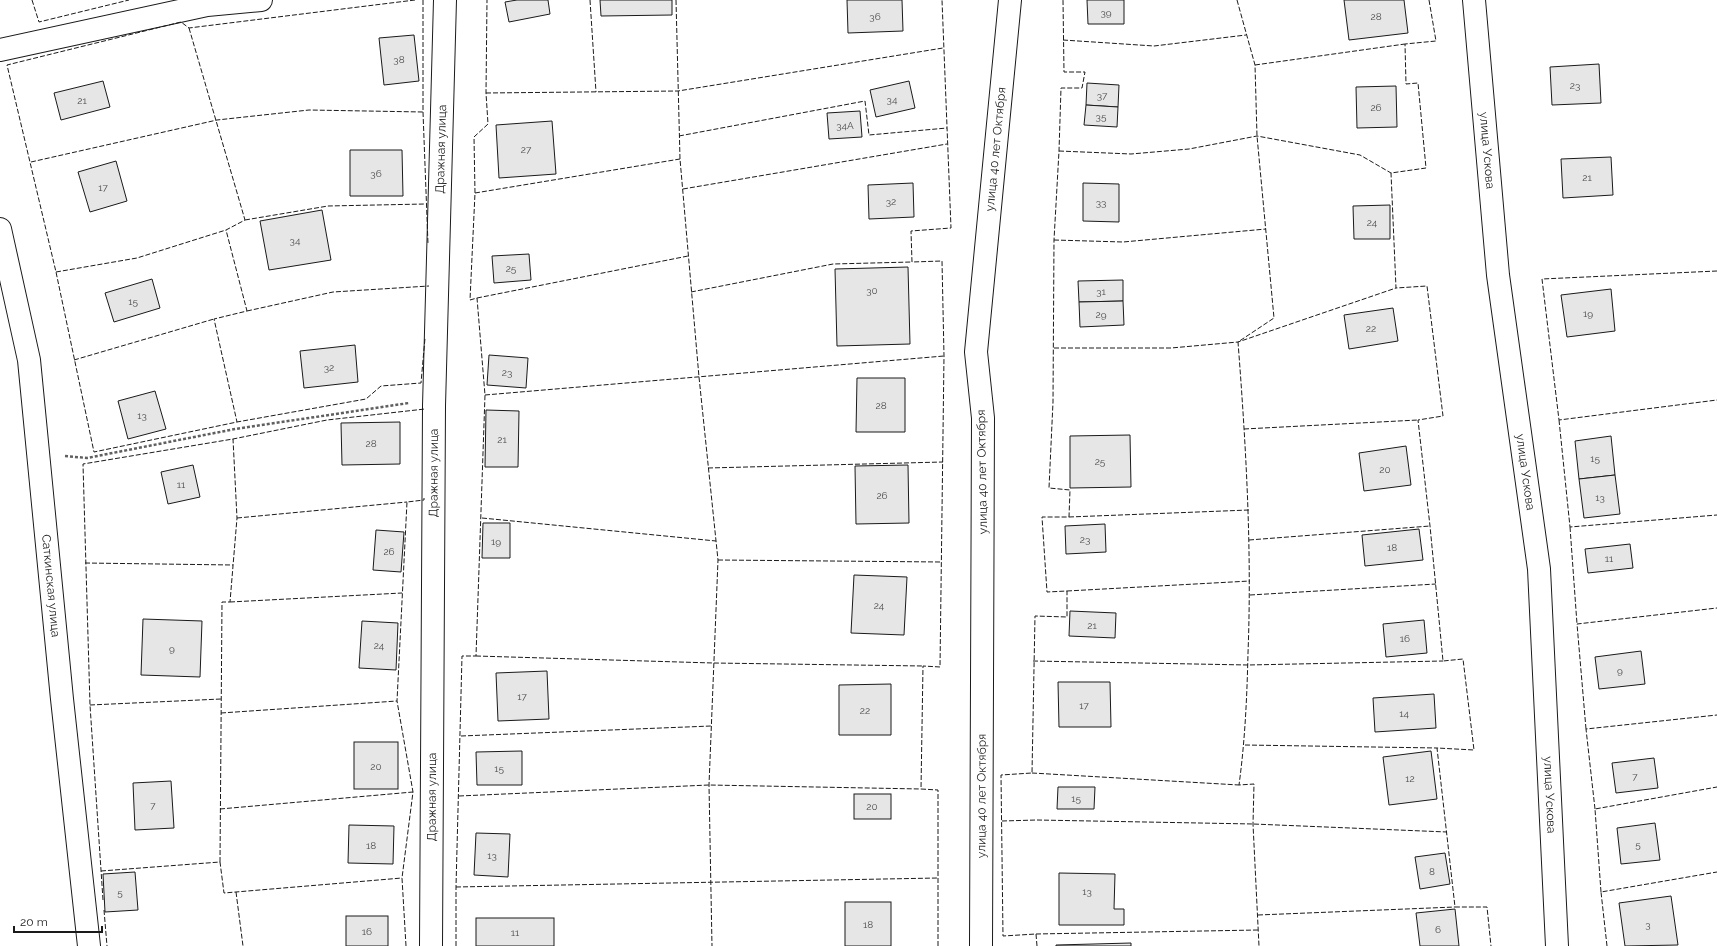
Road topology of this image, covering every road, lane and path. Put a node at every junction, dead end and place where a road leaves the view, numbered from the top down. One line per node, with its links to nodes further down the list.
1 (261, 0): 5 (street)
2 (445, 0): 7 (street, Дражная улица)
3 (1010, 0): 11 (street, улица 40 лет Октября)
4 (1474, 0): 12 (street, улица Ускова)
5 (0, 50)
6 (0, 228): 8 (street, Саткинская улица)
7 (434, 399): 8 (path); 10 (street, Дражная улица)
8 (38, 453): 9 (street, Саткинская улица)
9 (89, 946)
10 (431, 946)
11 (981, 946)
12 (1557, 946)

